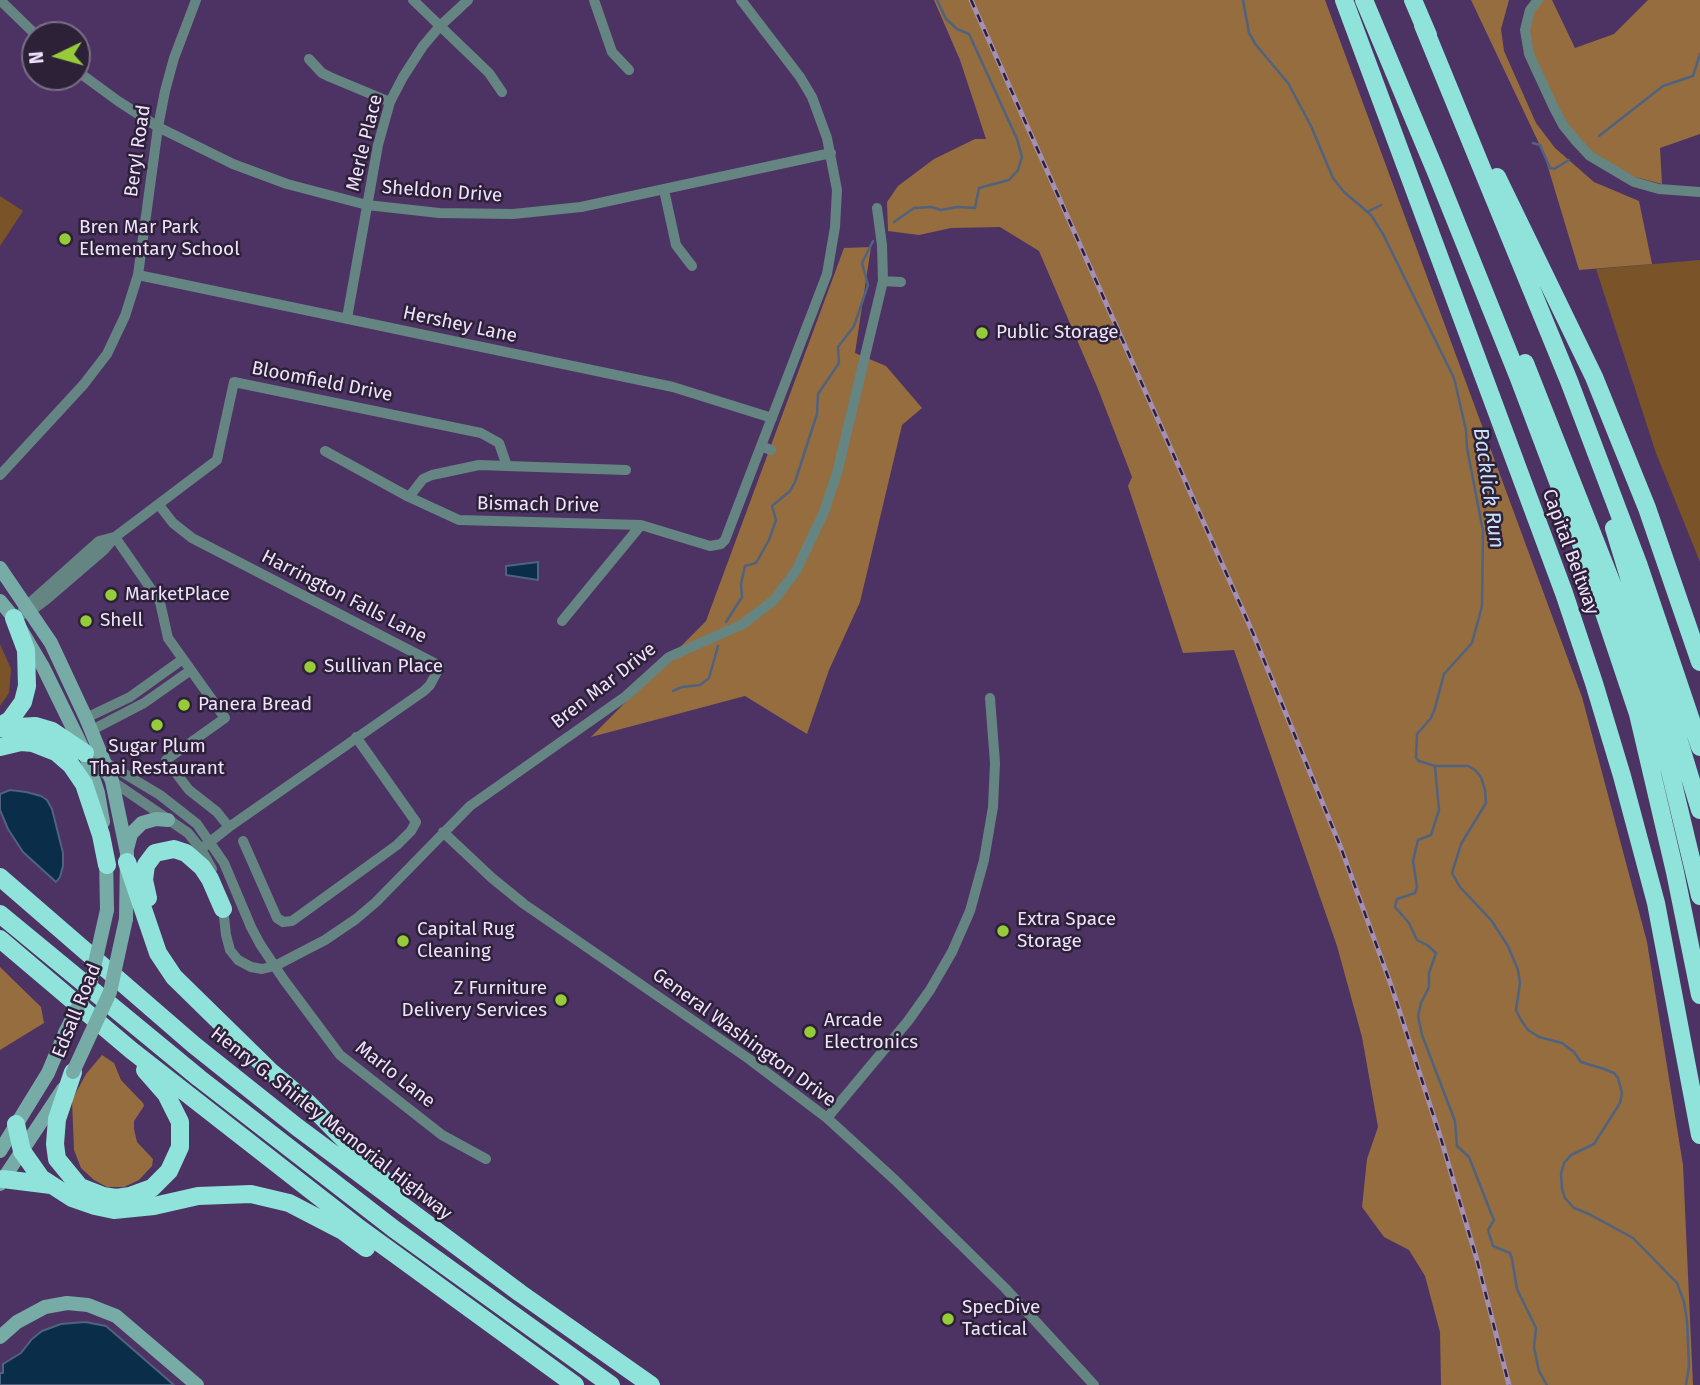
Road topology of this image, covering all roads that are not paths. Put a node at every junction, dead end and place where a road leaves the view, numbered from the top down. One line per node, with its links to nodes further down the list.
1 (1, 0): 12 (street)
2 (17, 0): 12 (street)
3 (196, 0): 22 (street, Beryl Road)
4 (413, 0): 15 (street)
5 (468, 0): 15 (street, Merle Place)
6 (594, 0): 18 (street)
7 (741, 0): 23 (street)
8 (1344, 0): 84 (highway, Capital Beltway)
9 (1364, 0): 16 (highway)
10 (1413, 0): 14 (highway)
11 (1538, 0): 25 (street)
12 (8, 8): 13 (street)
13 (21, 21)
14 (1423, 25): 33 (highway); 48 (highway)
15 (440, 26): 20 (street); 21 (street, Merle Place)
16 (1379, 38): 63 (highway); 78 (highway)
17 (309, 59): 21 (street)
18 (629, 70)
19 (91, 82): 22 (street, Sheldon Drive)
20 (502, 92)
21 (390, 102): 26 (street, Merle Place)
22 (158, 127): 26 (street, Sheldon Drive); 29 (street, Beryl Road)
23 (831, 153): 24 (street, Sheldon Drive); 34 (street)
24 (664, 190): 26 (street, Sheldon Drive); 28 (street)
25 (1700, 192)
26 (367, 205): 32 (street, Merle Place)
27 (877, 208): 30 (street, Bren Mar Drive)
28 (692, 266)
29 (138, 275): 32 (street, Hershey Lane); 38 (street, Beryl Road)
30 (883, 281): 31 (street); 62 (street, Bren Mar Drive)
31 (901, 282)
32 (346, 318): 34 (street, Hershey Lane)
33 (1569, 381): 55 (highway); 59 (highway)
34 (772, 418): 41 (street, Bismach Drive)
35 (325, 451): 39 (street, Bismach Drive)
36 (507, 466): 37 (street); 39 (street); 40 (street, Bloomfield Drive)
37 (626, 470)
38 (0, 475)
39 (410, 497): 41 (street, Bismach Drive)
40 (159, 505): 42 (street, Bloomfield Drive); 53 (street, Harrington Falls Lane)
41 (641, 525): 46 (street)
42 (115, 537): 45 (street, Bloomfield Drive); 47 (street)
43 (0, 568): 45 (main road, Edsall Road)
44 (0, 601): 45 (main road, Edsall Road)
45 (24, 612): 51 (main road, Edsall Road); 52 (highway); 56 (main road, Edsall Road)
46 (562, 621)
47 (183, 659): 49 (street); 51 (street)
48 (1700, 662)
49 (191, 670): 51 (street); 61 (street)
50 (990, 698): 82 (street)
51 (89, 724): 57 (main road, Edsall Road)
52 (0, 727): 56 (highway)
53 (356, 737): 61 (street, Harrington Falls Lane); 65 (street)
54 (0, 747): 68 (highway)
55 (1700, 747)
56 (85, 753): 57 (main road); 58 (street); 68 (main road, Edsall Road)
57 (105, 762): 58 (main road, Edsall Road); 64 (street)
58 (112, 781): 60 (street); 67 (main road, Edsall Road)
59 (1700, 810)
60 (168, 820): 66 (street); 67 (main road)
61 (229, 827): 64 (street, Harrington Falls Lane)
62 (443, 832): 77 (street, Bren Mar Drive); 82 (street, General Washington Drive)
63 (1686, 834): 70 (highway); 72 (highway)
64 (210, 841): 66 (street, Harrington Falls Lane); 77 (street)
65 (243, 841)
66 (201, 849): 74 (street)
67 (127, 858): 79 (highway); 81 (main road, Edsall Road, bridge)
68 (107, 865): 83 (main road, Edsall Road, bridge)
69 (0, 871): 73 (highway)
70 (1700, 876)
71 (0, 877): 73 (highway, Henry G. Shirley Memorial Highway)
72 (1700, 896)
73 (38, 909): 90 (highway, Henry G. Shirley Memorial Highway)
74 (223, 909): 77 (street); 79 (highway)
75 (0, 914): 95 (highway)
76 (0, 939): 80 (highway)
77 (275, 966): 87 (street, Marlo Lane)
78 (1700, 995)
79 (200, 1004): 90 (highway)
80 (131, 1050): 81 (highway); 91 (highway)
81 (74, 1072): 85 (main road, Edsall Road)
82 (827, 1118): 97 (street, General Washington Drive)
83 (16, 1125): 85 (highway); 86 (main road, Edsall Road)
84 (1700, 1135)
85 (22, 1151): 88 (main road, Edsall Road); 89 (highway)
86 (0, 1152)
87 (486, 1159)
88 (2, 1181): 89 (highway)
89 (51, 1185): 91 (highway)
90 (425, 1223): 96 (highway, Henry G. Shirley Memorial Highway)
91 (432, 1282): 94 (highway)
92 (0, 1337): 93 (main road)
93 (197, 1385)
94 (575, 1385)
95 (611, 1385)
96 (651, 1385)
97 (1094, 1385)

